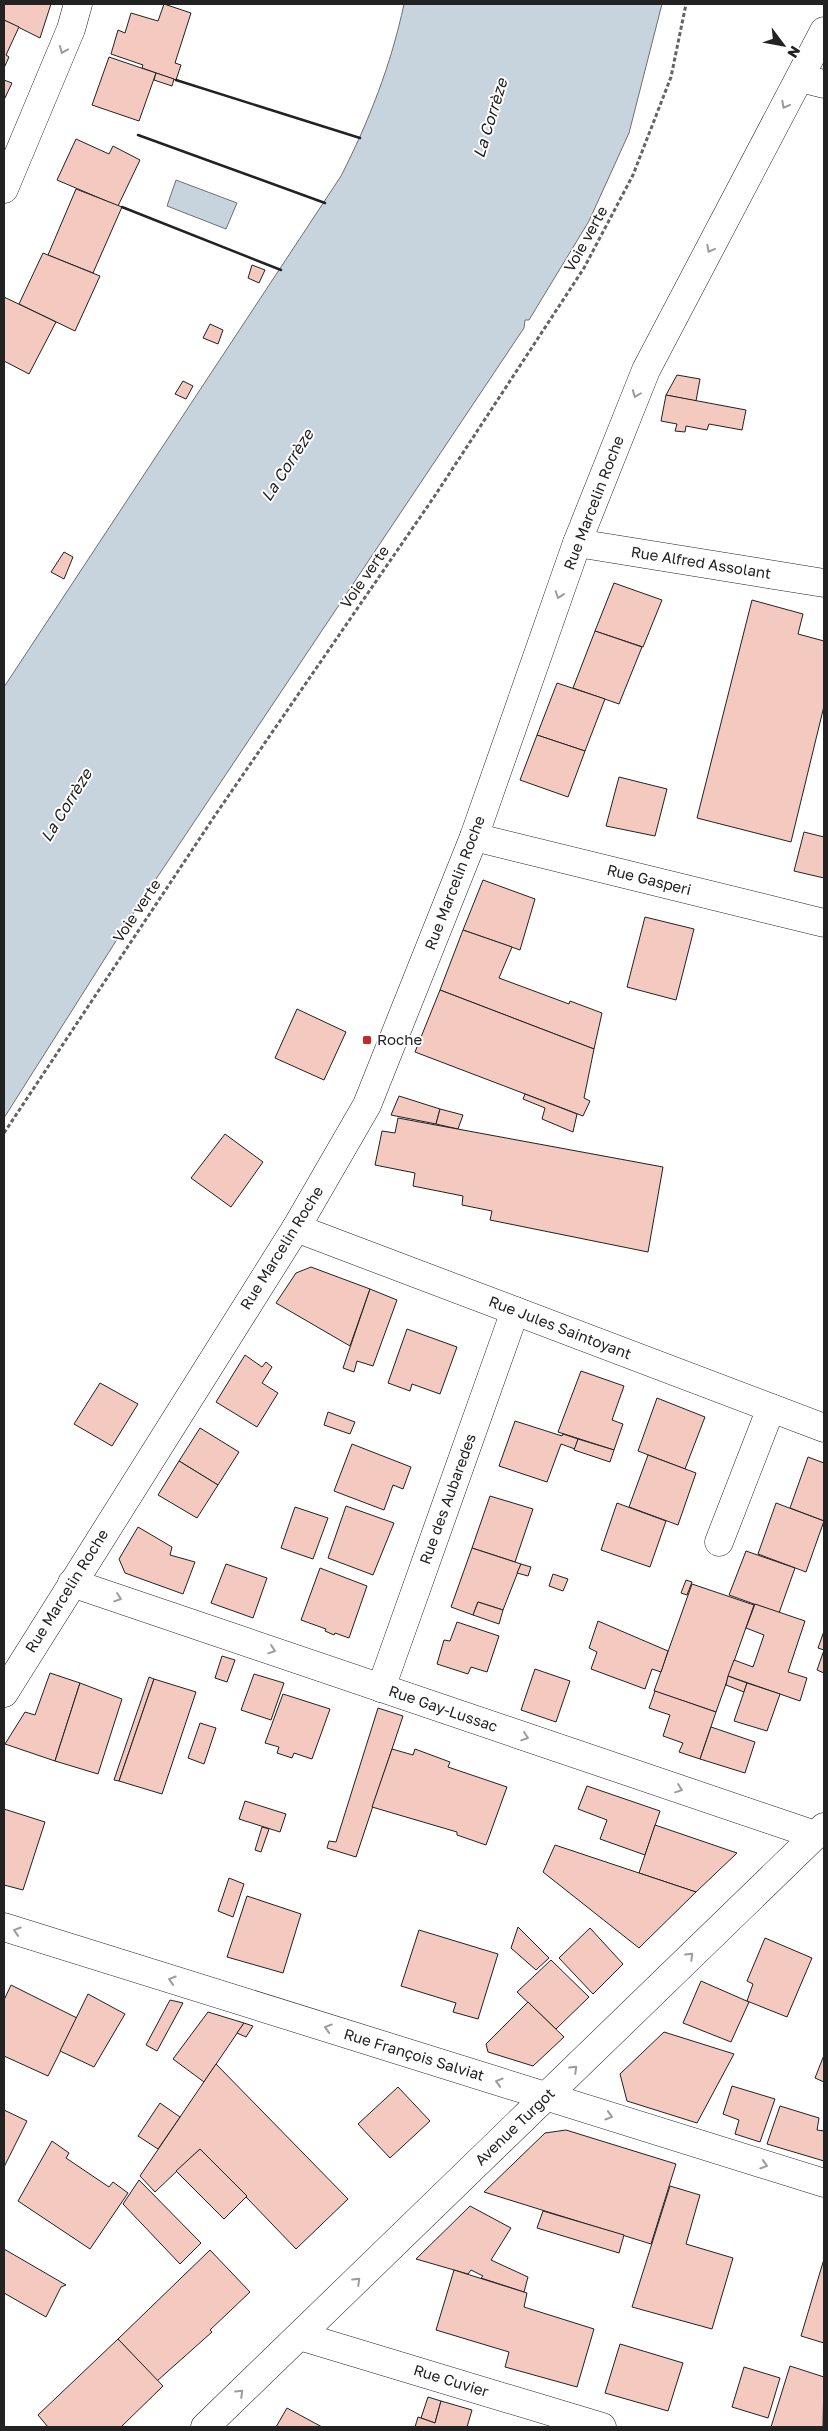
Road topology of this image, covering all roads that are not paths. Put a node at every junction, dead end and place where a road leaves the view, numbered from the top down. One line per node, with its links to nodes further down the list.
1 (78, 4): 4 (street, one-way to 4)
2 (824, 31): 3 (street, Rue Marcelin Roche)
3 (812, 81): 5 (street, Rue Marcelin Roche, one-way to 5)
4 (4, 189)
5 (577, 543): 6 (street, Rue Alfred Assolant); 7 (street, Rue Marcelin Roche, one-way to 7)
6 (824, 583)
7 (474, 837): 8 (street, Rue Gasperi); 9 (street, Rue Marcelin Roche)
8 (824, 923)
9 (296, 1228): 10 (street, Rue Jules Saintoyant); 14 (street, Rue Marcelin Roche)
10 (515, 1311): 11 (street, Rue Jules Saintoyant); 15 (street, Rue des Aubaredes)
11 (772, 1408): 12 (street, Rue Jules Saintoyant); 13 (street)
12 (824, 1428)
13 (719, 1542)
14 (72, 1582): 15 (street, Rue Gay-Lussac, one-way to 15); 16 (street, Rue Marcelin Roche)
15 (381, 1688): 17 (street, Rue Gay-Lussac, one-way to 17)
16 (4, 1693)
17 (819, 1831): 19 (street, Avenue Turgot, one-way to 17)
18 (4, 1927): 19 (street, Rue François Salviat, one-way to 18)
19 (546, 2096): 20 (street, Rue François Salviat, one-way to 20); 21 (street, Avenue Turgot, one-way to 19)
20 (824, 2183)
21 (300, 2336): 22 (street, Avenue Turgot, one-way to 21); 23 (street, Rue Cuvier)
22 (205, 2427)
23 (602, 2427)

